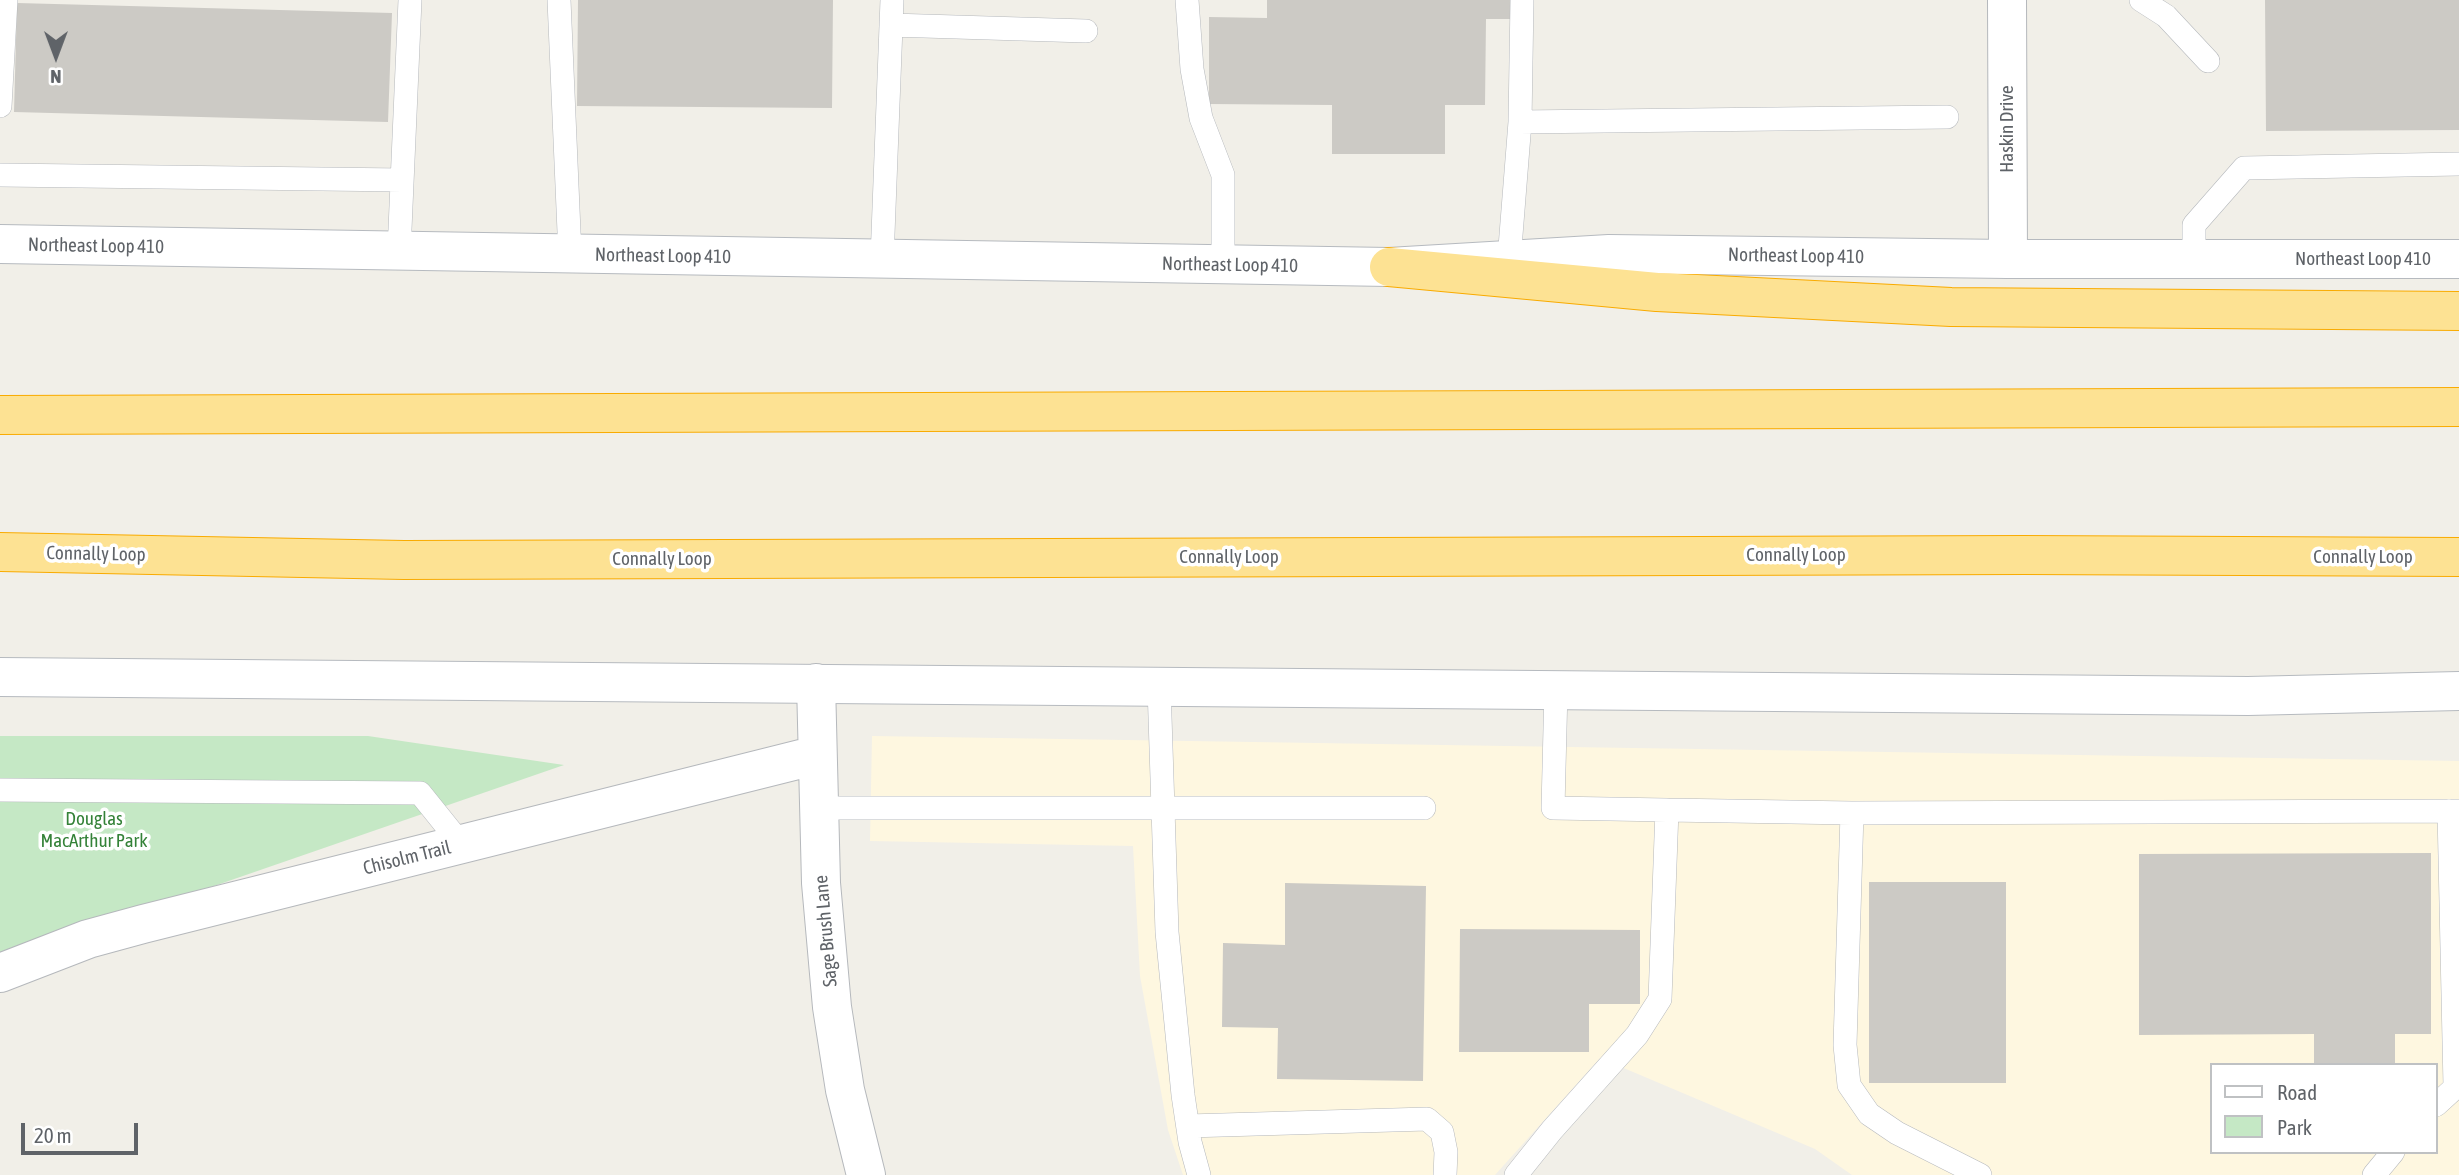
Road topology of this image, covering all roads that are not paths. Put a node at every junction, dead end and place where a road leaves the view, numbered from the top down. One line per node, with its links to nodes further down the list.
1 (6, 0): 12 (lane)
2 (410, 0): 17 (lane)
3 (559, 0): 20 (lane)
4 (891, 0): 9 (lane)
5 (1187, 0): 26 (lane)
6 (1522, 0): 14 (lane)
7 (2007, 0): 21 (main road, Haskin Drive)
8 (2141, 0): 11 (lane)
9 (891, 25): 10 (lane); 24 (lane)
10 (1086, 31)
11 (2208, 61)
12 (0, 106)
13 (1947, 117): 14 (lane)
14 (1520, 122): 25 (lane)
15 (2459, 164): 22 (lane)
16 (0, 175): 17 (lane)
17 (402, 180): 19 (lane)
18 (0, 244): 19 (main road, Northeast Loop 410)
19 (399, 252): 20 (main road, Northeast Loop 410)
20 (570, 255): 24 (main road, Northeast Loop 410)
21 (2008, 259): 22 (main road, Northeast Loop 410); 25 (main road, Northeast Loop 410)
22 (2194, 259): 23 (main road, Northeast Loop 410)
23 (2459, 259)
24 (882, 260): 26 (main road, Northeast Loop 410)
25 (1509, 260): 27 (main road, Northeast Loop 410)
26 (1223, 265): 27 (main road, Northeast Loop 410)
27 (1389, 267): 28 (highway)
28 (2459, 311)
29 (2459, 407): 30 (highway)
30 (0, 415)
31 (0, 552): 33 (highway, Connally Loop)
32 (2459, 557): 33 (highway, Connally Loop)
33 (404, 560): 34 (highway)
34 (0, 580)
35 (0, 677): 36 (main road)
36 (816, 683): 37 (main road); 40 (main road, Sage Brush Lane)
37 (1159, 686): 38 (main road); 43 (lane)
38 (1556, 689): 39 (main road); 45 (lane)
39 (2459, 691)
40 (817, 755): 42 (main road, Sage Brush Lane); 48 (main road, Chisolm Trail)
41 (0, 790): 48 (lane)
42 (818, 808): 43 (lane); 54 (main road, Sage Brush Lane)
43 (1163, 808): 44 (lane); 52 (lane)
44 (1424, 808)
45 (1667, 810): 47 (lane); 57 (lane)
46 (2454, 811): 47 (lane); 50 (lane)
47 (1852, 813): 58 (lane)
48 (461, 844): 49 (main road, Chisolm Trail)
49 (0, 973)
50 (2457, 1085): 51 (lane)
51 (2438, 1103)
52 (1188, 1126): 55 (lane); 56 (lane)
53 (2391, 1154): 59 (lane)
54 (866, 1175)
55 (1199, 1175)
56 (1445, 1175)
57 (1516, 1175)
58 (1980, 1175)
59 (2374, 1175)

